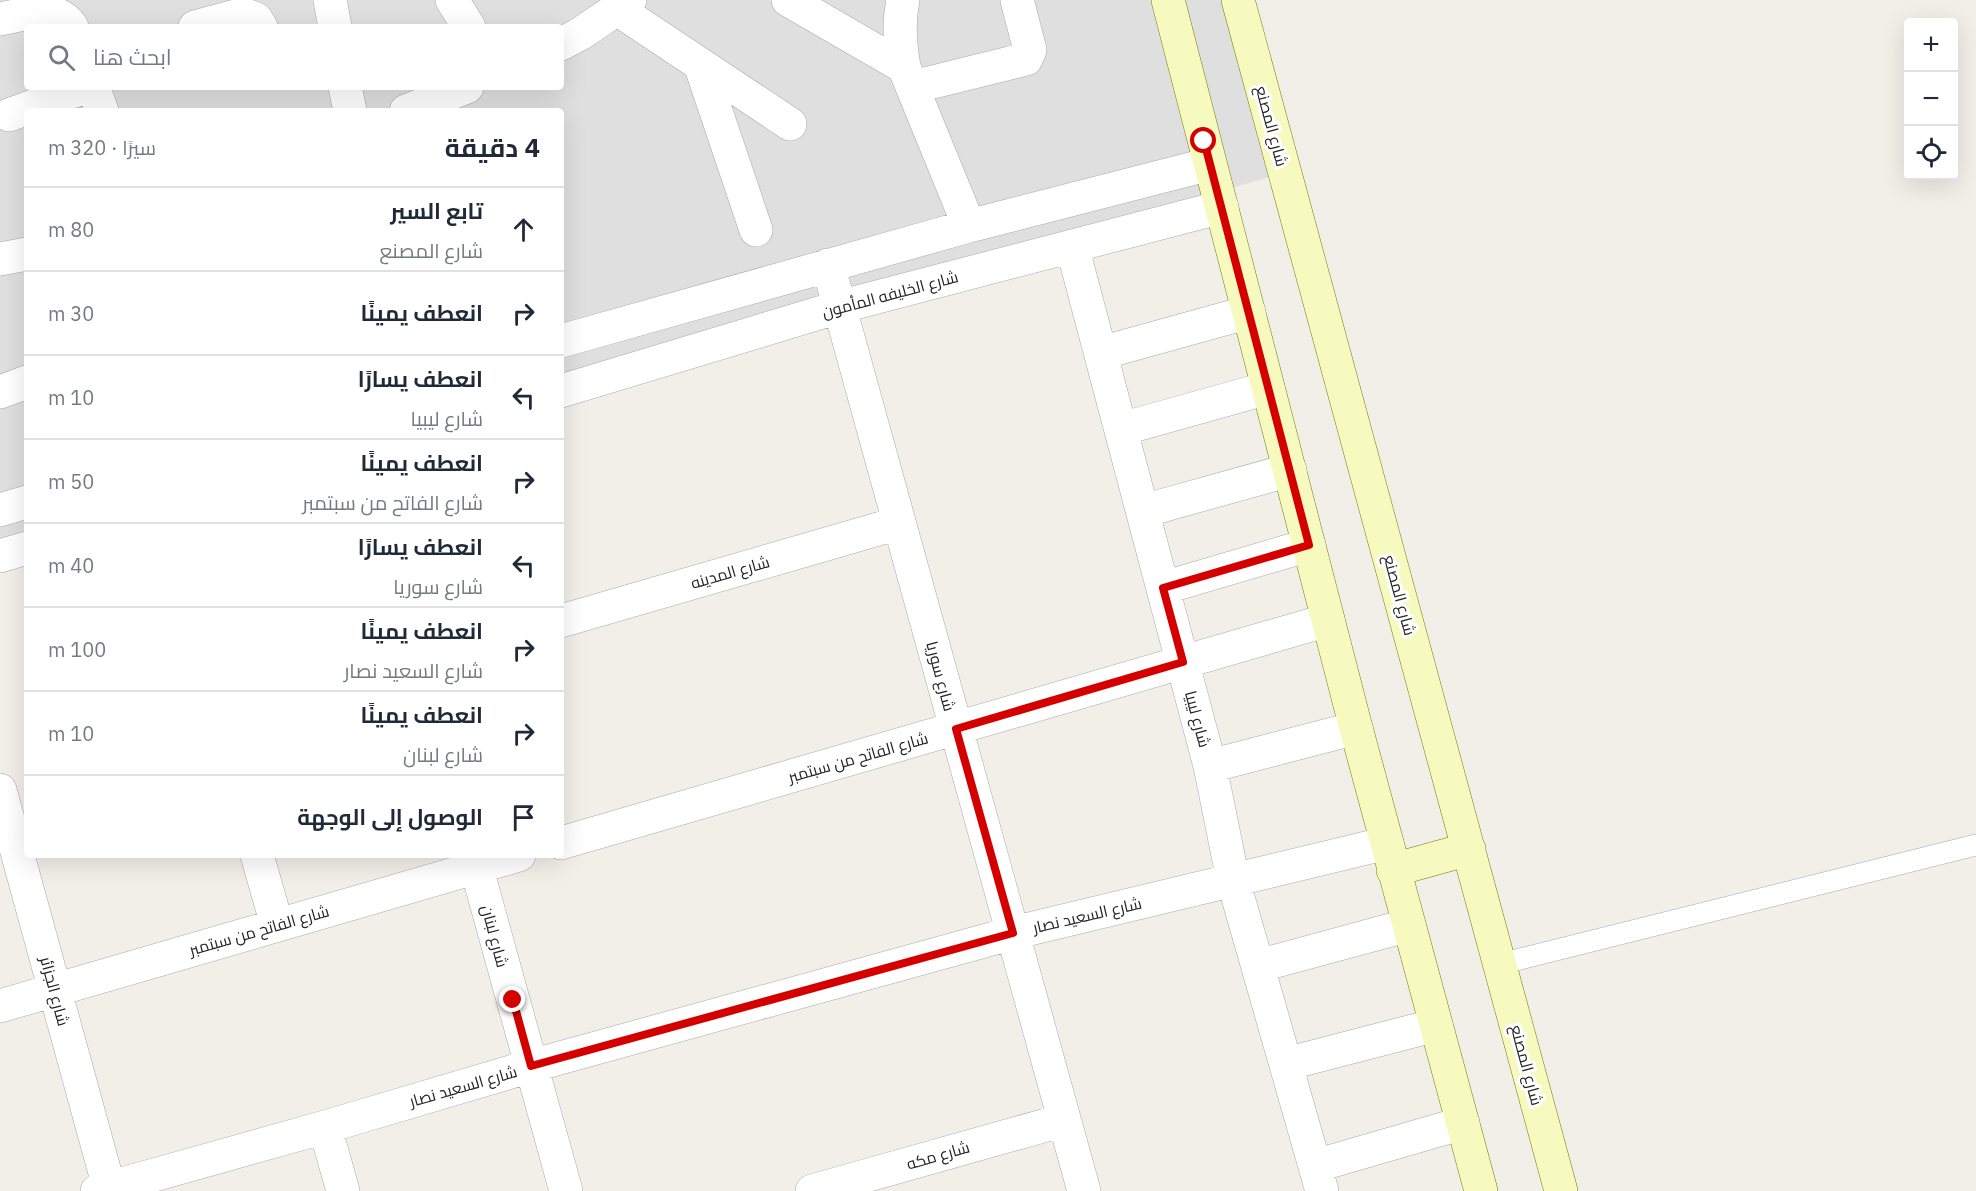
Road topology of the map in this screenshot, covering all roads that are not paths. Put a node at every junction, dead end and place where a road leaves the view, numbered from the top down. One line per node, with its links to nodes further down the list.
1 (452, 0): 12 (street)
2 (788, 0): 15 (street)
3 (903, 0): 15 (street)
4 (1017, 0): 15 (street)
5 (1168, 0): 27 (main road)
6 (1238, 0): 62 (main road, شارع المصنع)
7 (624, 5): 13 (street); 14 (street)
8 (0, 20): 9 (street)
9 (69, 24)
10 (206, 24): 11 (street)
11 (259, 24)
12 (467, 24)
13 (564, 43)
14 (700, 64): 26 (street); 30 (street)
15 (908, 77): 29 (street)
16 (77, 90): 20 (street)
17 (94, 90): 21 (street)
18 (346, 90): 22 (street)
19 (459, 90): 23 (street)
20 (28, 108)
21 (101, 108)
22 (349, 108)
23 (414, 108)
24 (24, 109): 25 (street)
25 (9, 115)
26 (790, 124)
27 (1210, 164): 28 (main road); 29 (street)
28 (1222, 207): 31 (street, شارع الخليفه المأمون); 36 (main road)
29 (969, 226): 34 (street)
30 (756, 230)
31 (1072, 246): 35 (street, شارع الخليفه المأمون); 38 (street, شارع ليبيا)
32 (24, 255): 33 (street)
33 (0, 259)
34 (828, 265): 35 (street, شارع سوريا); 37 (street)
35 (839, 307): 41 (street, شارع الخليفه المأمون); 48 (street, شارع سوريا)
36 (1249, 312): 38 (street); 40 (main road)
37 (564, 341)
38 (1101, 353): 43 (street, شارع ليبيا)
39 (24, 383): 42 (street)
40 (1268, 388): 43 (street); 44 (main road)
41 (564, 390)
42 (0, 393)
43 (1121, 429): 47 (street, شارع ليبيا)
44 (1290, 470): 47 (street); 49 (main road)
45 (24, 503): 46 (street)
46 (0, 510)
47 (1143, 511): 52 (street, شارع ليبيا)
48 (899, 523): 53 (street, شارع المدينه); 57 (street, شارع سوريا)
49 (1309, 545): 52 (street); 54 (main road)
50 (24, 549): 51 (street)
51 (0, 556)
52 (1163, 588): 55 (street, شارع ليبيا)
53 (564, 620)
54 (1328, 620): 55 (street, شارع الفاتح من سبتمبر); 56 (main road)
55 (1183, 662): 57 (street, شارع الفاتح من سبتمبر); 58 (street, شارع ليبيا)
56 (1356, 728): 58 (street); 63 (main road)
57 (956, 729): 60 (street, شارع الفاتح من سبتمبر); 70 (street, شارع سوريا)
58 (1210, 766): 67 (street, شارع ليبيا)
59 (0, 790): 73 (street, شارع الجزائر)
60 (564, 842)
61 (1976, 845): 71 (lane)
62 (1469, 849): 63 (main road); 71 (main road, شارع المصنع)
63 (1390, 856): 67 (street, شارع السعيد نصار); 69 (main road)
64 (258, 858): 68 (street)
65 (496, 858): 66 (street, شارع الفاتح من سبتمبر)
66 (474, 861): 68 (street, شارع الفاتح من سبتمبر); 77 (street, شارع لبنان)
67 (1233, 880): 70 (street, شارع السعيد نصار); 72 (street, شارع ليبيا)
68 (277, 925): 73 (street, شارع الفاتح من سبتمبر)
69 (1410, 925): 72 (street); 75 (main road)
70 (1013, 933): 77 (street, شارع السعيد نصار); 78 (street, شارع سوريا)
71 (1500, 964): 88 (main road, شارع المصنع)
72 (1258, 966): 76 (street, شارع ليبيا)
73 (55, 990): 74 (street, شارع الفاتح من سبتمبر); 82 (street, شارع الجزائر)
74 (0, 1006)
75 (1436, 1025): 76 (street); 79 (main road)
76 (1286, 1064): 81 (street, شارع ليبيا)
77 (531, 1066): 80 (street, شارع السعيد نصار); 84 (street, شارع لبنان)
78 (1064, 1120): 85 (street, شارع مكه); 86 (street, شارع سوريا)
79 (1463, 1123): 81 (street); 87 (main road)
80 (325, 1127): 82 (street, شارع السعيد نصار); 83 (street)
81 (1318, 1178)
82 (105, 1190)
83 (343, 1191)
84 (566, 1191)
85 (812, 1191)
86 (1084, 1191)
87 (1481, 1191)
88 (1561, 1191)

